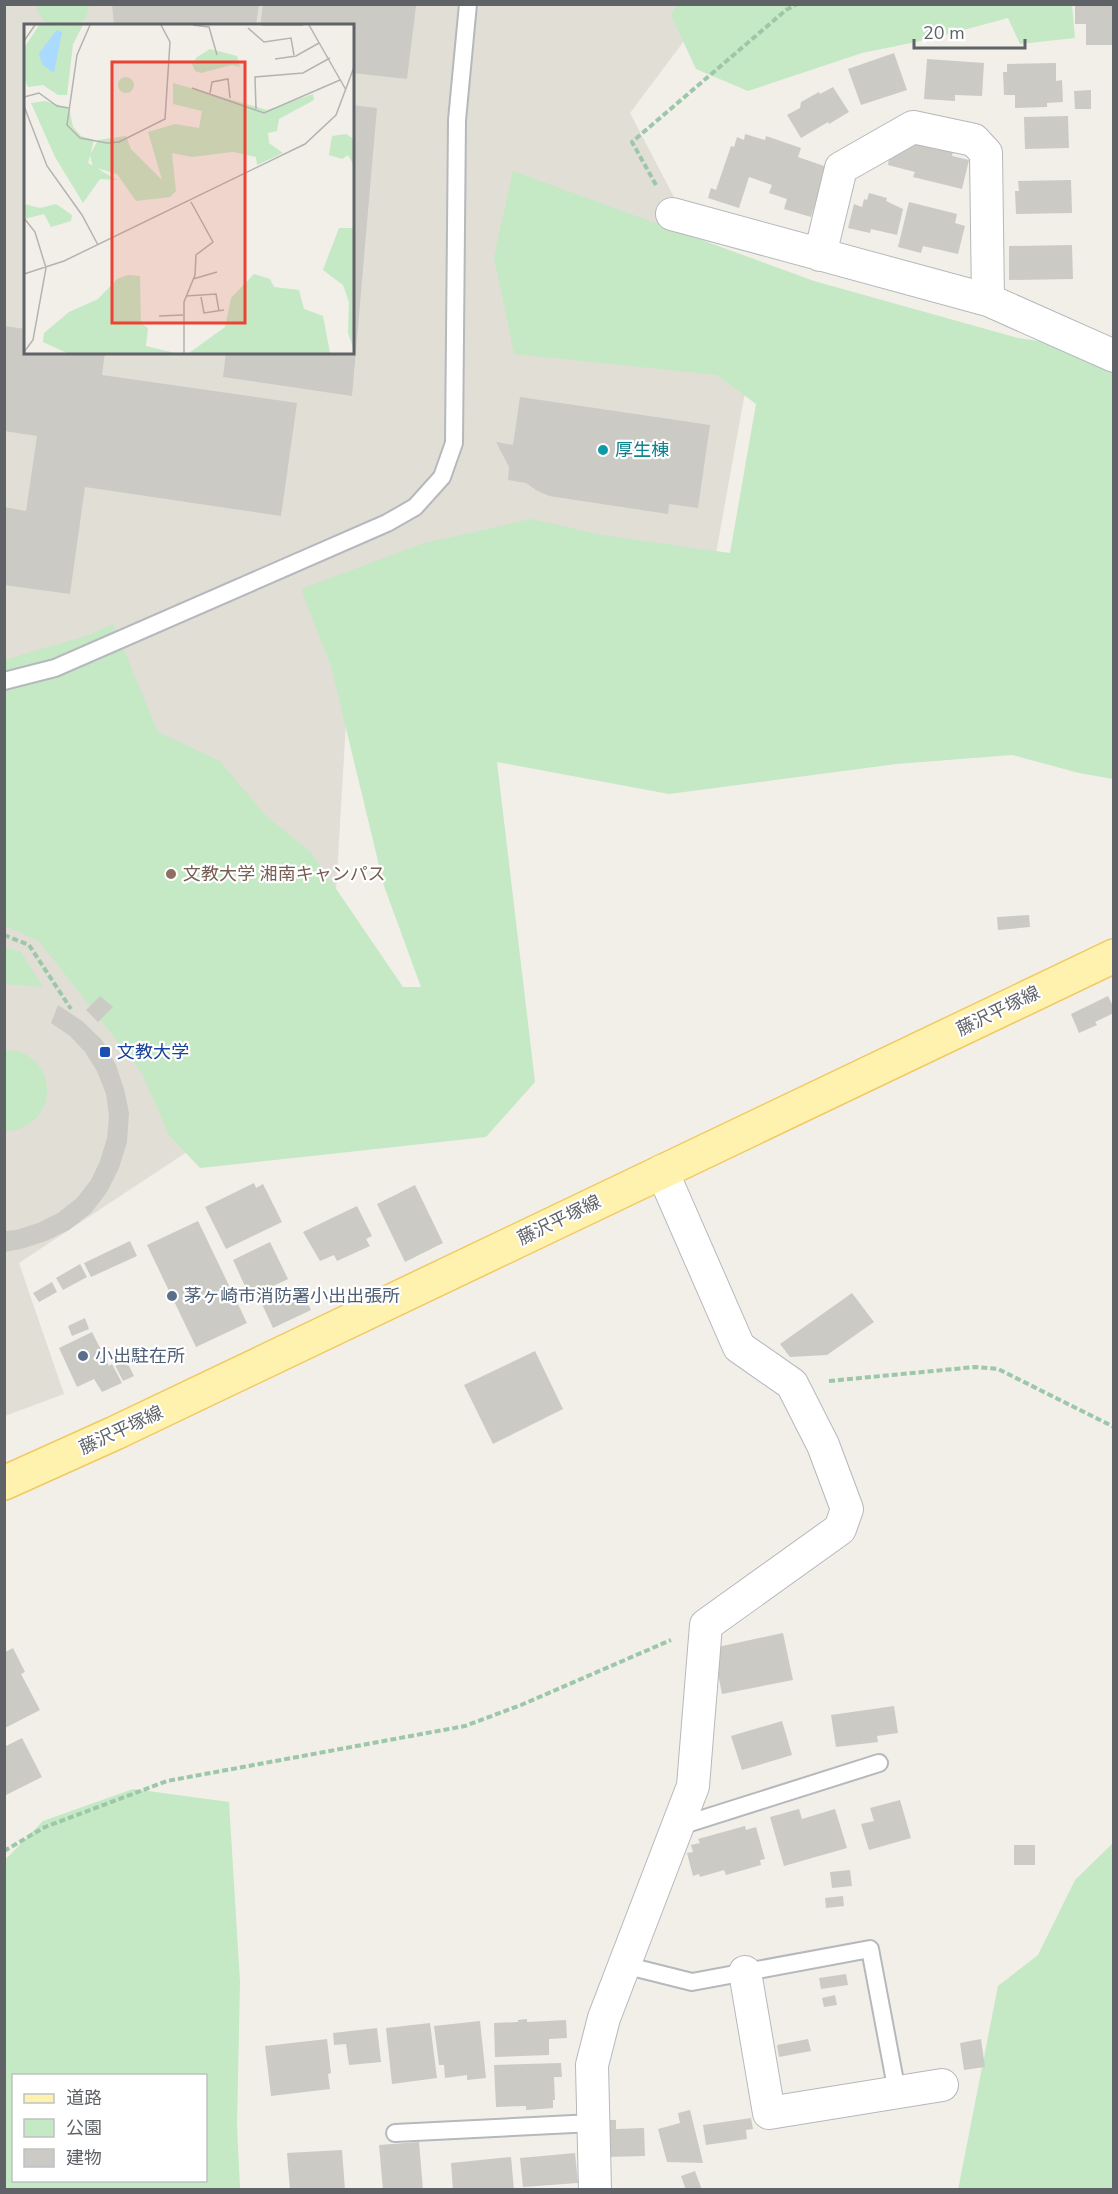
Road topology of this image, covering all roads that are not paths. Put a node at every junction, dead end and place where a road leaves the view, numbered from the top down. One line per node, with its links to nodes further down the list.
1 (468, 4): 6 (lane)
2 (672, 214): 3 (street)
3 (820, 255): 4 (street); 4 (street)
4 (988, 300): 5 (street)
5 (1113, 356)
6 (4, 681)
7 (1113, 956): 8 (main road, 藤沢平塚線)
8 (662, 1171): 9 (main road, 藤沢平塚線); 11 (street)
9 (4, 1483)
10 (879, 1763): 11 (lane)
11 (676, 1827): 12 (street)
12 (624, 1965): 13 (lane); 16 (street)
13 (745, 1972): 15 (lane); 15 (street)
14 (942, 2085): 15 (street)
15 (897, 2092)
16 (593, 2123): 17 (lane); 18 (street)
17 (395, 2133)
18 (595, 2190)

